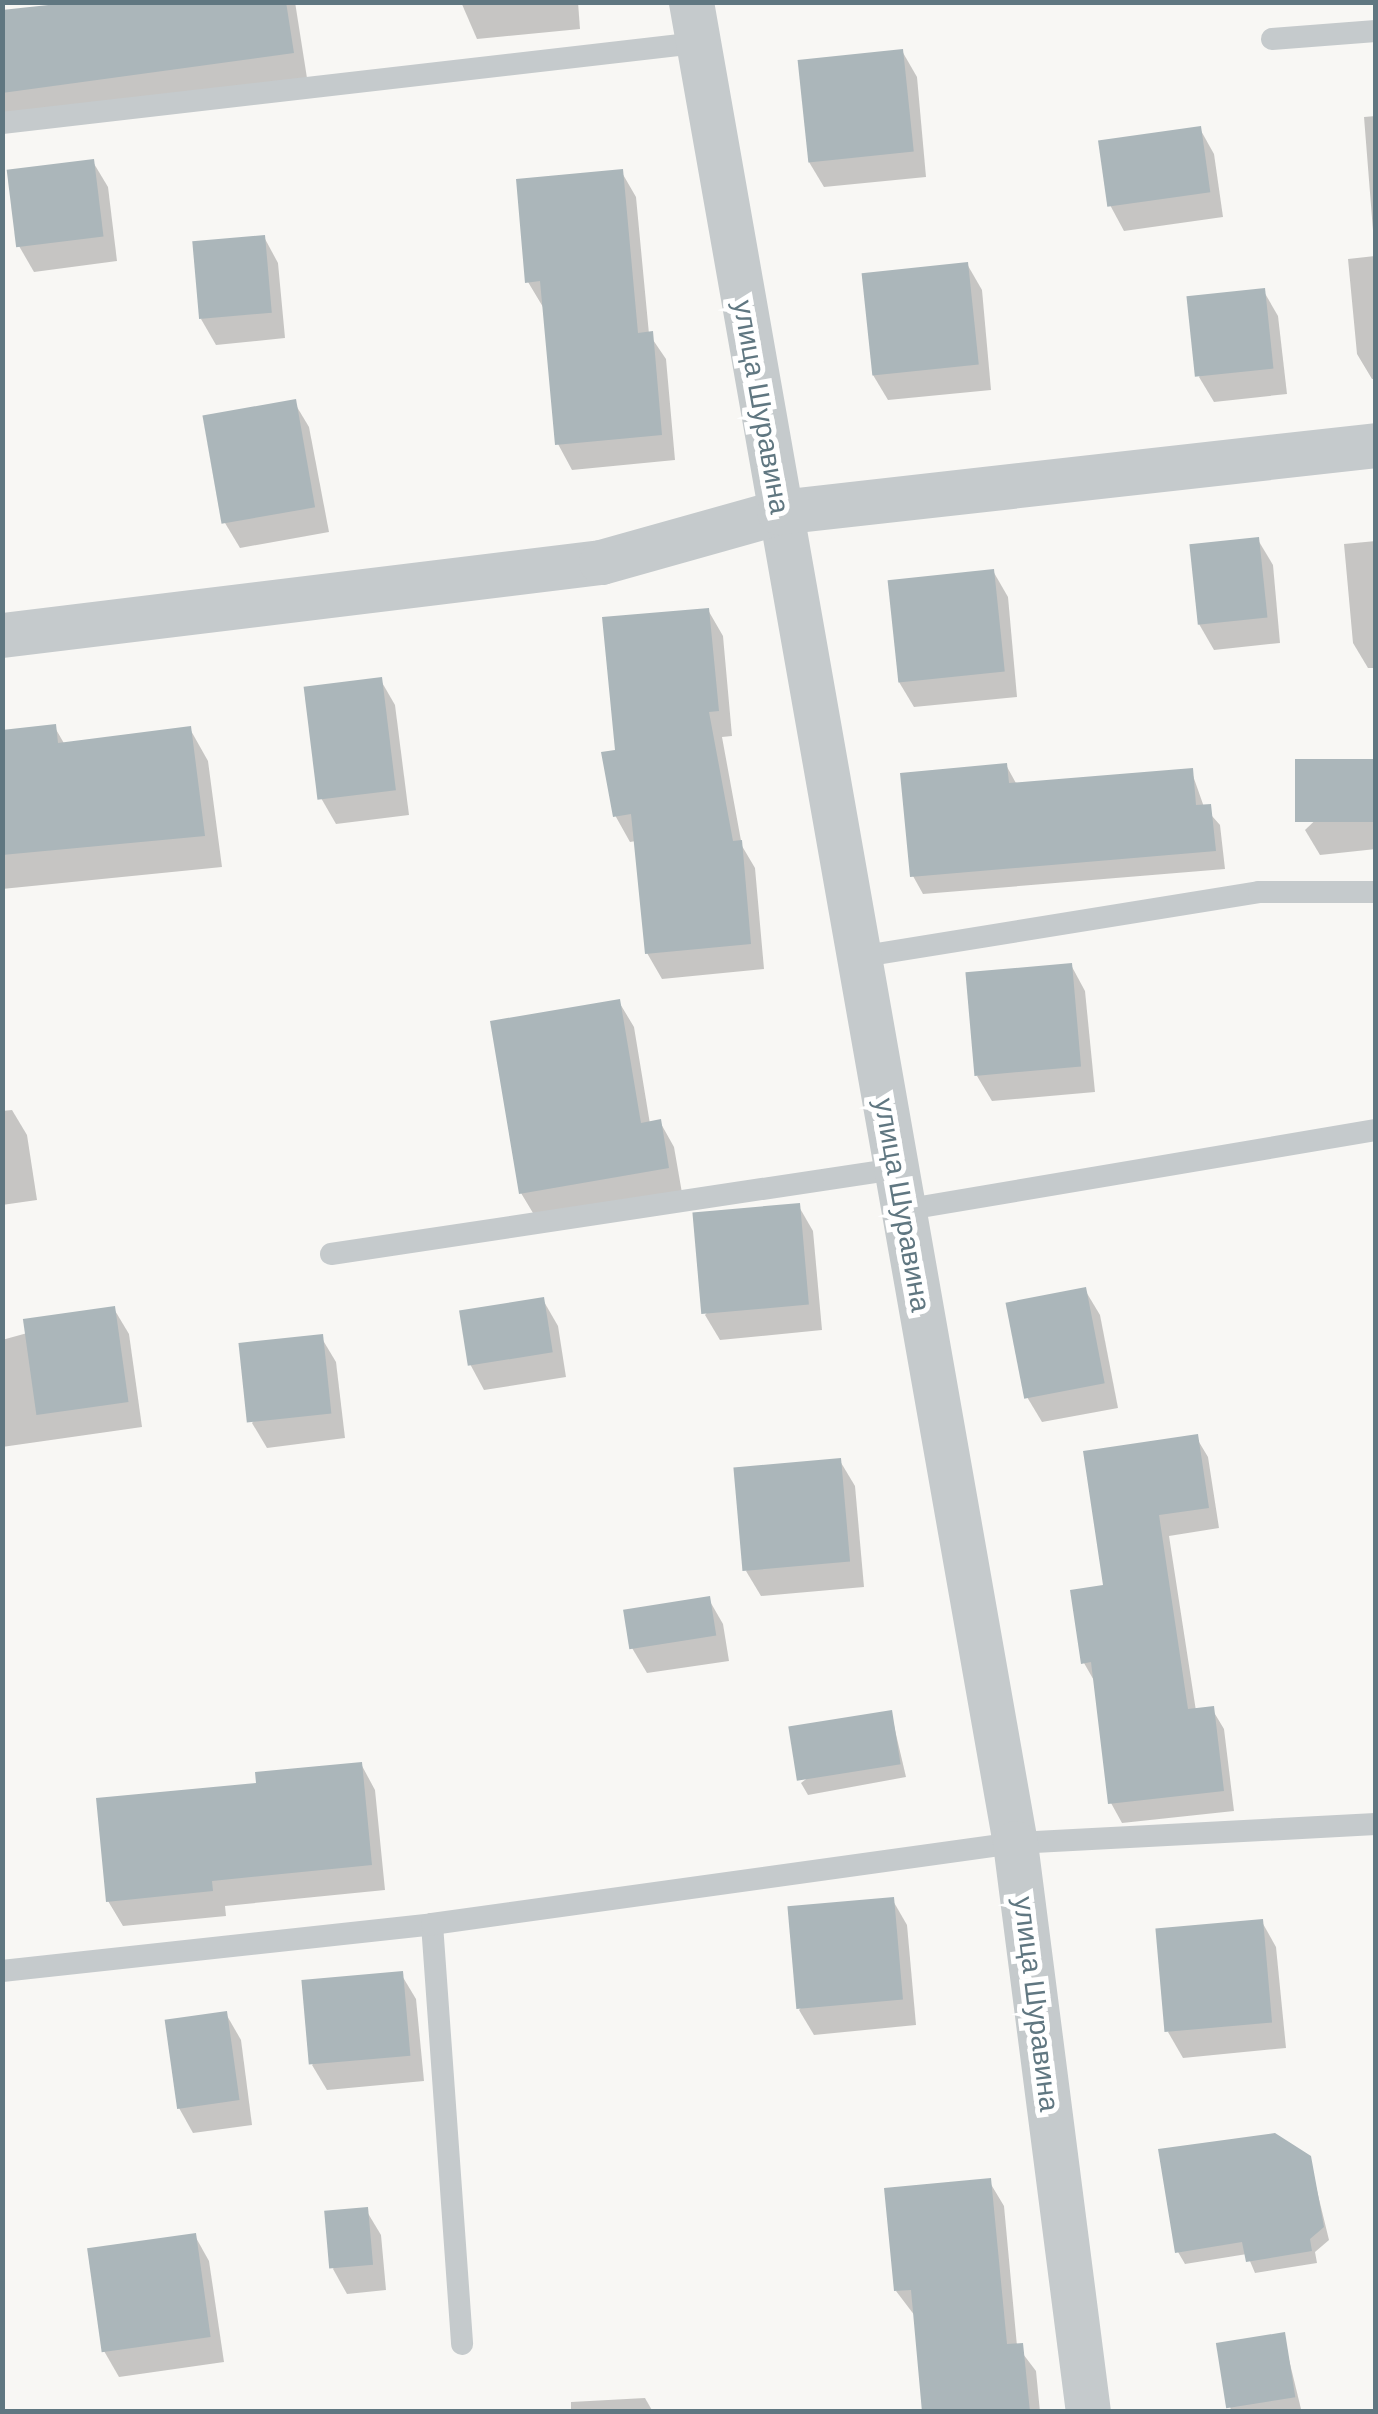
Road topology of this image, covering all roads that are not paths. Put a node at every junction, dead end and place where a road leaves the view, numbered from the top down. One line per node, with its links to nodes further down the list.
1 (694, 22): 4 (lane); 6 (street, улица Шуравина)
2 (1376, 31): 3 (lane)
3 (1272, 39)
4 (2, 123)
5 (1376, 446): 6 (street)
6 (779, 512): 7 (street); 9 (street, улица Шуравина)
7 (2, 635)
8 (1376, 892): 9 (lane)
9 (858, 956): 11 (street, улица Шуравина)
10 (1376, 1130): 11 (lane)
11 (899, 1190): 12 (lane); 14 (street, улица Шуравина)
12 (331, 1254)
13 (1376, 1824): 14 (lane)
14 (1015, 1843): 15 (lane); 18 (street, улица Шуравина)
15 (432, 1924): 16 (lane); 17 (lane)
16 (2, 1971)
17 (462, 2344)
18 (1088, 2412)

